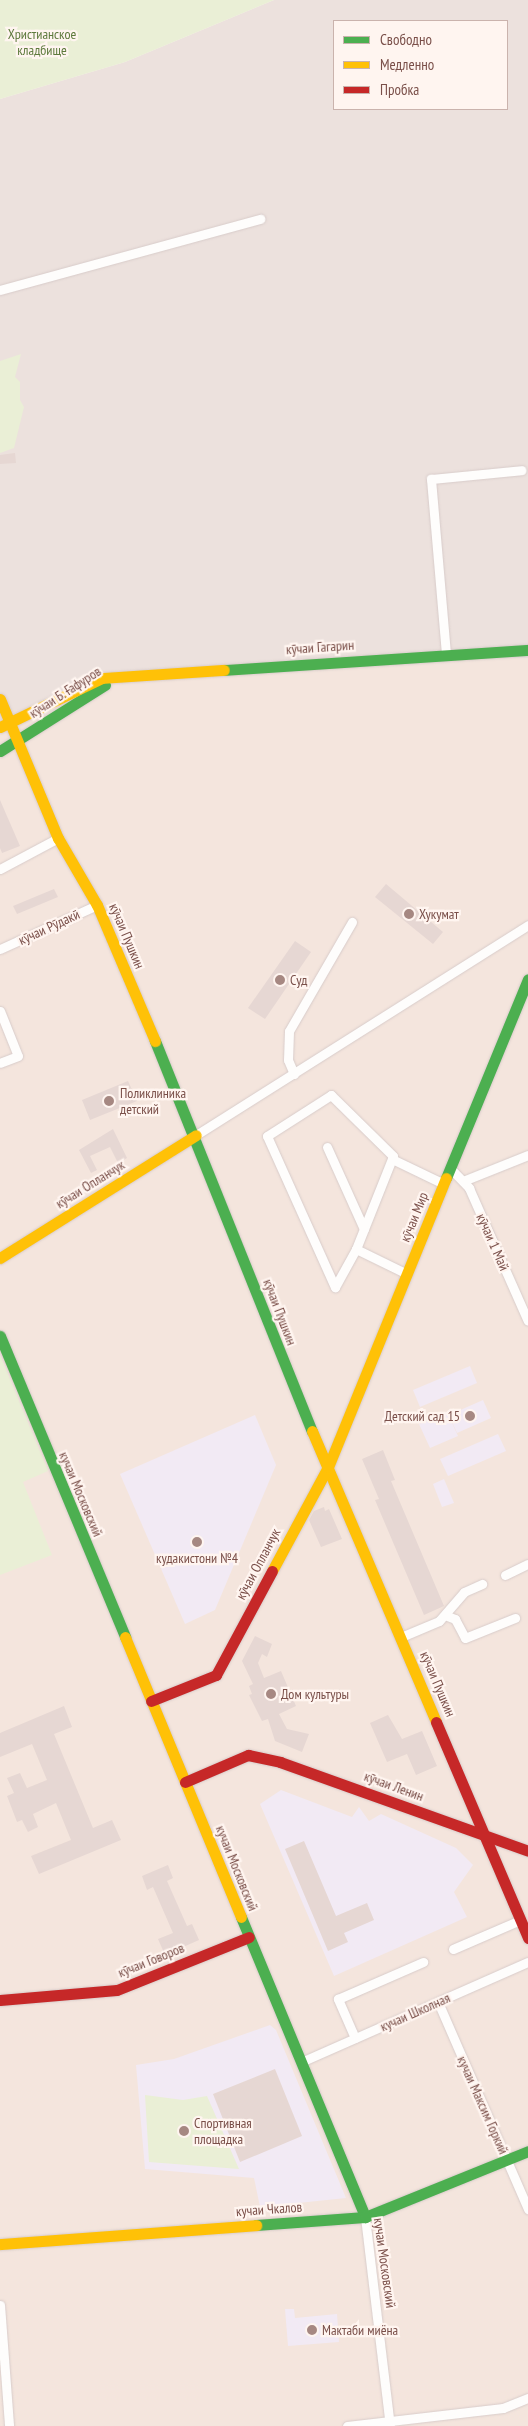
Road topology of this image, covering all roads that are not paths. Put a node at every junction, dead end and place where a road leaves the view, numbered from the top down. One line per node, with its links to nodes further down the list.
1 (260, 219): 2 (street)
2 (0, 290)
3 (522, 470): 5 (street)
4 (528, 650): 5 (street, кӯчаи Гагарин)
5 (446, 654): 6 (street, кӯчаи Гагарин)
6 (115, 677): 8 (street, кӯчаи Б. Ғафуров); 9 (street, кӯчаи Б. Ғафуров)
7 (0, 699): 8 (street, кӯчаи Пушкин)
8 (5, 725): 9 (street, кӯчаи Пушкин)
9 (17, 740): 10 (street, кӯчаи Б. Ғафуров); 11 (street, кӯчаи Пушкин)
10 (0, 751)
11 (58, 838): 12 (street); 13 (street, кӯчаи Пушкин)
12 (0, 869)
13 (97, 905): 16 (street, кӯчаи Рӯдакӣ); 22 (street, кӯчаи Пушкин)
14 (352, 922): 21 (street)
15 (528, 925): 21 (street)
16 (1, 946)
17 (528, 979): 18 (street, кӯчаи Мир)
18 (522, 1008): 26 (street, кӯчаи Мир)
19 (0, 1011): 20 (street)
20 (0, 1063)
21 (294, 1074): 22 (street)
22 (196, 1135): 31 (street, кӯчаи Опланчук); 35 (street, кӯчаи Пушкин)
23 (327, 1146): 29 (street)
24 (528, 1155): 27 (street)
25 (392, 1159): 28 (street); 29 (street); 30 (street)
26 (450, 1168): 27 (street, кӯчаи 1 Май); 28 (street, кӯчаи Мир)
27 (463, 1181): 33 (street, кӯчаи 1 Май)
28 (444, 1184): 32 (street, кӯчаи Мир)
29 (364, 1229): 30 (street)
30 (356, 1249): 32 (street)
31 (0, 1258)
32 (407, 1274): 35 (street, кӯчаи Мир)
33 (528, 1321)
34 (0, 1336): 42 (street, кучаи Московский)
35 (328, 1467): 41 (street, кӯчаи Пушкин); 42 (street, кӯчаи Опланчук)
36 (528, 1564): 37 (street)
37 (505, 1575)
38 (482, 1584): 39 (street)
39 (445, 1615): 40 (street); 41 (street)
40 (515, 1618)
41 (401, 1637): 44 (street, кӯчаи Пушкин)
42 (151, 1701): 43 (street, кучаи Московский)
43 (185, 1782): 44 (street, кӯчаи Ленин); 47 (street, кучаи Московский)
44 (483, 1834): 45 (street, кӯчаи Ленин); 46 (street, кӯчаи Пушкин)
45 (528, 1851)
46 (520, 1920): 48 (street, кӯчаи Пушкин); 49 (street)
47 (249, 1937): 52 (street, кӯчаи Говоров); 55 (street, кучаи Московский)
48 (528, 1938)
49 (453, 1949)
50 (422, 1962): 54 (street)
51 (528, 1962): 53 (street, кучаи Школная)
52 (0, 2000)
53 (438, 2002): 54 (street, кучаи Школная); 57 (street, кучаи Максим Горкий)
54 (355, 2038): 55 (street, кучаи Школная)
55 (301, 2062): 59 (street, кучаи Московский)
56 (528, 2151): 57 (street, кучаи Чкалов)
57 (507, 2159): 58 (street, кучаи Максим Горкий); 59 (street, кучаи Чкалов)
58 (528, 2209)
59 (365, 2217): 60 (street, кучаи Чкалов); 63 (street, кучаи Московский)
60 (0, 2244)
61 (0, 2305): 64 (street)
62 (528, 2398): 63 (street)
63 (390, 2424): 65 (street)
64 (9, 2426)
65 (346, 2426)

